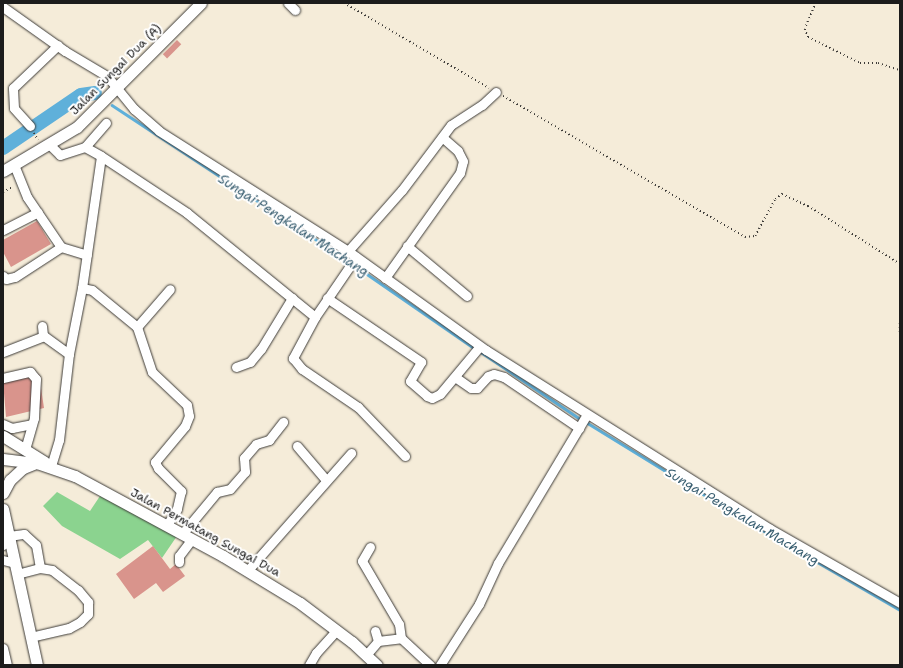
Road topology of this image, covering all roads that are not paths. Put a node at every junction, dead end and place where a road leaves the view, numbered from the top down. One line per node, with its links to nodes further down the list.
1 (288, 3): 4 (street)
2 (202, 4): 6 (main road, Jalan Sungai Dua (A))
3 (3, 7): 5 (street)
4 (295, 10)
5 (58, 46): 6 (street); 9 (street)
6 (117, 88): 11 (main road, Jalan Sungai Dua (A)); 20 (street)
7 (496, 92): 10 (street)
8 (106, 123): 12 (street)
9 (30, 126)
10 (442, 137): 18 (street); 20 (street)
11 (50, 145): 12 (street); 14 (main road, Jalan Sungai Dua (A))
12 (85, 147): 13 (street)
13 (101, 156): 21 (street); 28 (street)
14 (14, 165): 15 (main road, Jalan Sungai Dua (A)); 16 (street)
15 (3, 171)
16 (38, 212): 17 (street); 19 (street)
17 (3, 230)
18 (407, 246): 24 (street); 27 (street)
19 (61, 248): 21 (street); 23 (street)
20 (348, 251): 22 (street)
21 (87, 255): 25 (street)
22 (356, 258): 24 (street); 29 (street)
23 (3, 276)
24 (385, 278): 34 (street)
25 (82, 288): 32 (street); 36 (street)
26 (170, 289): 32 (street)
27 (467, 296)
28 (292, 298): 30 (street); 37 (street)
29 (327, 298): 30 (street); 38 (street)
30 (315, 317): 49 (street)
31 (42, 326): 33 (street)
32 (137, 327): 56 (street)
33 (42, 336): 35 (street); 36 (street)
34 (480, 346): 38 (street); 40 (street)
35 (3, 352)
36 (70, 354): 52 (street)
37 (236, 367)
38 (455, 377): 44 (street)
39 (3, 378): 43 (street)
40 (586, 416): 44 (street); 65 (street)
41 (283, 422): 57 (street)
42 (3, 424): 43 (street)
43 (32, 424): 47 (street)
44 (579, 428): 78 (street)
45 (3, 436): 47 (main road)
46 (297, 446): 53 (street)
47 (25, 449): 52 (main road)
48 (351, 452): 53 (street)
49 (405, 456)
50 (3, 459): 51 (main road, Jalan Permatang Sungai Dua)
51 (36, 463): 52 (main road, Jalan Permatang Sungai Dua); 54 (main road)
52 (51, 466): 56 (main road, Jalan Permatang Sungai Dua)
53 (326, 480): 64 (street)
54 (3, 493)
55 (3, 509): 58 (main road)
56 (167, 525): 57 (main road, Jalan Permatang Sungai Dua)
57 (187, 536): 61 (street); 64 (main road, Jalan Permatang Sungai Dua)
58 (6, 541): 62 (main road); 63 (street)
59 (370, 547): 69 (street)
60 (3, 560): 62 (street)
61 (179, 562)
62 (16, 568): 63 (street); 68 (main road)
63 (40, 568): 68 (street)
64 (248, 570): 66 (main road, Jalan Permatang Sungai Dua)
65 (900, 603)
66 (337, 630): 72 (main road, Jalan Permatang Sungai Dua); 75 (street)
67 (374, 631): 70 (street)
68 (31, 637): 74 (main road)
69 (401, 638): 70 (street); 77 (street)
70 (378, 641): 72 (street)
71 (3, 648): 73 (street)
72 (366, 655): 76 (main road, Jalan Permatang Sungai Dua)
73 (7, 665)
74 (37, 665)
75 (309, 665)
76 (376, 665)
77 (430, 665)
78 (440, 665)

